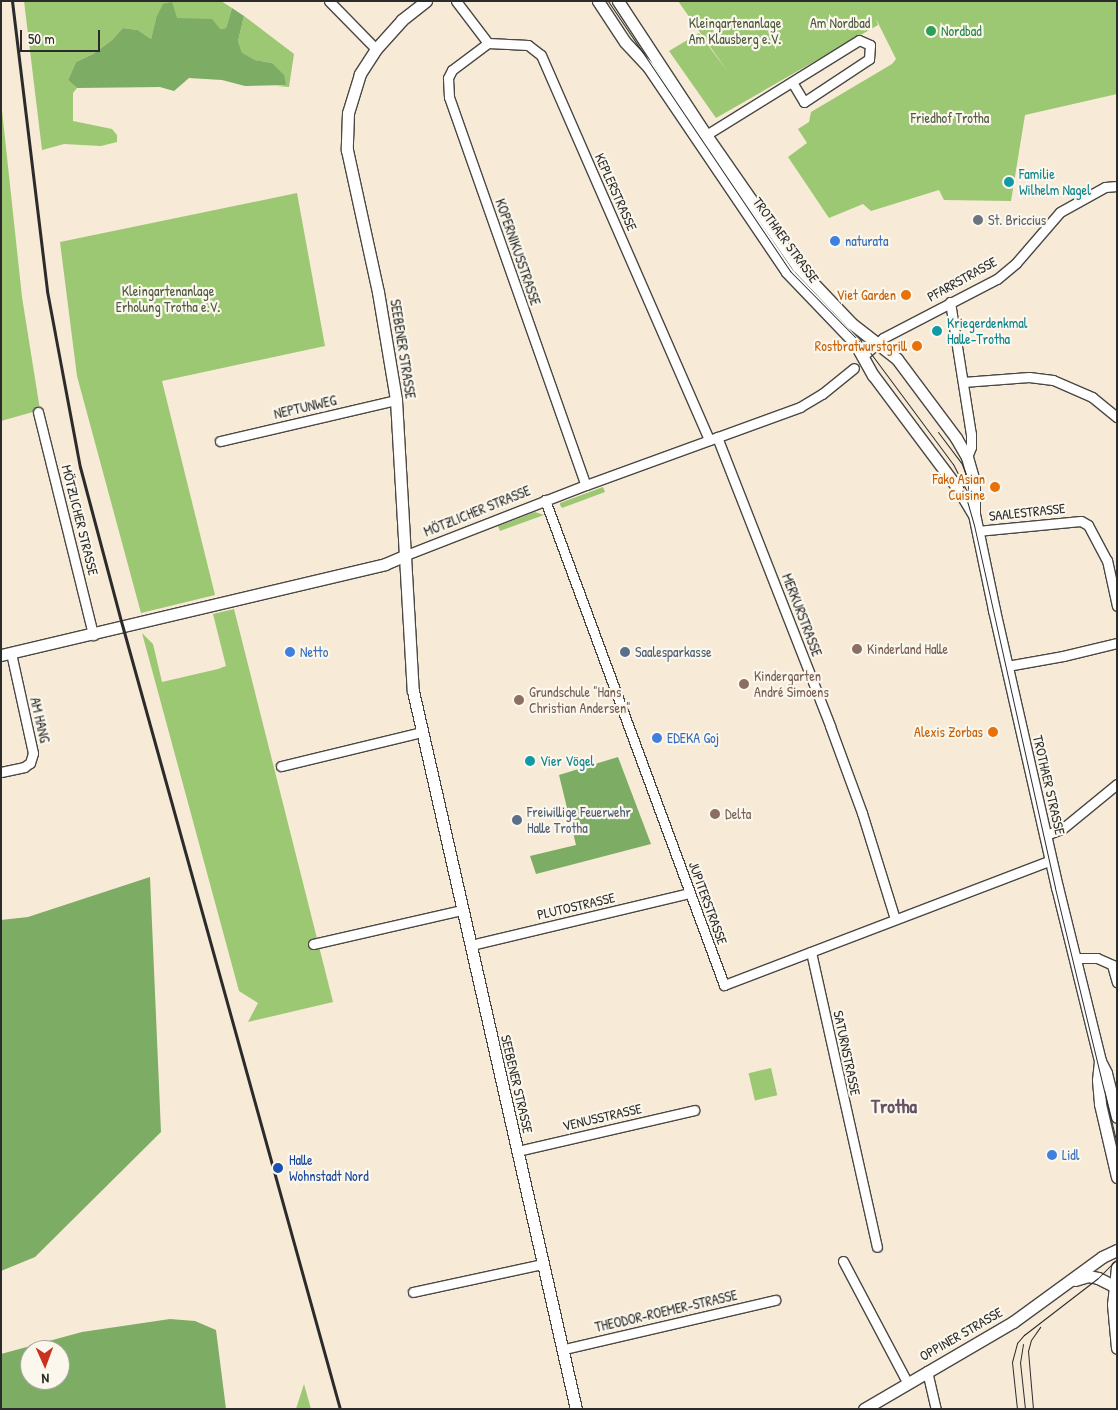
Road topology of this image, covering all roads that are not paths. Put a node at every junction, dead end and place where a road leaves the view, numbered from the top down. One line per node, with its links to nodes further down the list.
1 (329, 1): 7 (street)
2 (426, 1): 7 (street, SEEBENER STRASSE)
3 (456, 1): 6 (street)
4 (598, 1): 13 (street, TROTHAER STRASSE)
5 (618, 1): 9 (street, TROTHAER STRASSE)
6 (488, 43): 19 (street, KEPLERSTRASSE); 22 (street, KOPERNIKUSSTRASSE)
7 (376, 49): 16 (street, SEEBENER STRASSE)
8 (792, 82): 8 (street); 9 (street)
9 (706, 135): 12 (street, TROTHAER STRASSE)
10 (1117, 186): 11 (street, PFARRSTRASSE)
11 (950, 302): 12 (street, PFARRSTRASSE); 15 (street, TROTHAER STRASSE)
12 (878, 342): 13 (street, PFARRSTRASSE); 21 (street, TROTHAER STRASSE)
13 (862, 357): 24 (street, TROTHAER STRASSE)
14 (854, 368): 19 (street, MÖTZLICHER STRASSE)
15 (964, 382): 18 (street); 21 (street, TROTHAER STRASSE)
16 (396, 400): 20 (street, NEPTUNWEG); 26 (street, SEEBENER STRASSE)
17 (38, 412): 29 (street, MÖTZLICHER STRASSE)
18 (1117, 418)
19 (713, 438): 22 (street, MÖTZLICHER STRASSE); 41 (street, MERKURSTRASSE)
20 (220, 441)
21 (967, 457): 24 (street, TROTHAER STRASSE)
22 (586, 485): 23 (street, MÖTZLICHER STRASSE)
23 (545, 500): 26 (street, MÖTZLICHER STRASSE); 39 (street, JUPITERSTRASSE)
24 (974, 514): 25 (street, TROTHAER STRASSE)
25 (977, 531): 27 (street, SAALESTRASSE); 32 (street, TROTHAER STRASSE)
26 (406, 555): 29 (street, MÖTZLICHER STRASSE); 33 (street, SEEBENER STRASSE)
27 (1112, 561): 28 (street)
28 (1117, 606)
29 (93, 635): 31 (street, MÖTZLICHER STRASSE)
30 (1117, 643): 32 (street)
31 (6, 654): 35 (street, AM HANG)
32 (1007, 666): 37 (street, TROTHAER STRASSE)
33 (422, 732): 34 (street); 40 (street, SEEBENER STRASSE)
34 (282, 766)
35 (1, 772)
36 (1117, 784): 37 (street)
37 (1046, 835): 38 (street, TROTHAER STRASSE)
38 (1051, 860): 41 (street, JUPITERSTRASSE); 45 (street, TROTHAER STRASSE)
39 (689, 893): 43 (street, PLUTOSTRASSE); 44 (street, JUPITERSTRASSE)
40 (462, 910): 42 (street); 43 (street, SEEBENER STRASSE)
41 (895, 919): 44 (street, JUPITERSTRASSE)
42 (313, 944)
43 (470, 946): 51 (street, SEEBENER STRASSE)
44 (811, 952): 53 (street, SATURNSTRASSE)
45 (1074, 958): 46 (street); 48 (street, TROTHAER STRASSE)
46 (1114, 966): 47 (street)
47 (1117, 982)
48 (1100, 1061): 50 (street, TROTHAER STRASSE); 52 (street, TROTHAER STRASSE)
49 (694, 1110): 51 (street, VENUSSTRASSE)
50 (1117, 1117)
51 (517, 1151): 56 (street, SEEBENER STRASSE)
52 (1117, 1177)
53 (877, 1247)
54 (1117, 1250): 58 (street, OPPINER STRASSE)
55 (842, 1261): 65 (street)
56 (542, 1264): 60 (street); 63 (street, SEEBENER STRASSE)
57 (1117, 1267): 59 (street)
58 (1070, 1281): 59 (street, OPPINER STRASSE); 64 (street, OPPINER STRASSE)
59 (1114, 1286): 62 (street)
60 (413, 1292)
61 (775, 1300): 63 (street, THEODOR-ROEMER-STRASSE)
62 (1117, 1348)
63 (564, 1349): 66 (street, SEEBENER STRASSE)
64 (927, 1371): 65 (street, OPPINER STRASSE); 68 (street)
65 (907, 1382): 67 (street, OPPINER STRASSE)
66 (576, 1409)
67 (864, 1409)
68 (936, 1409)

